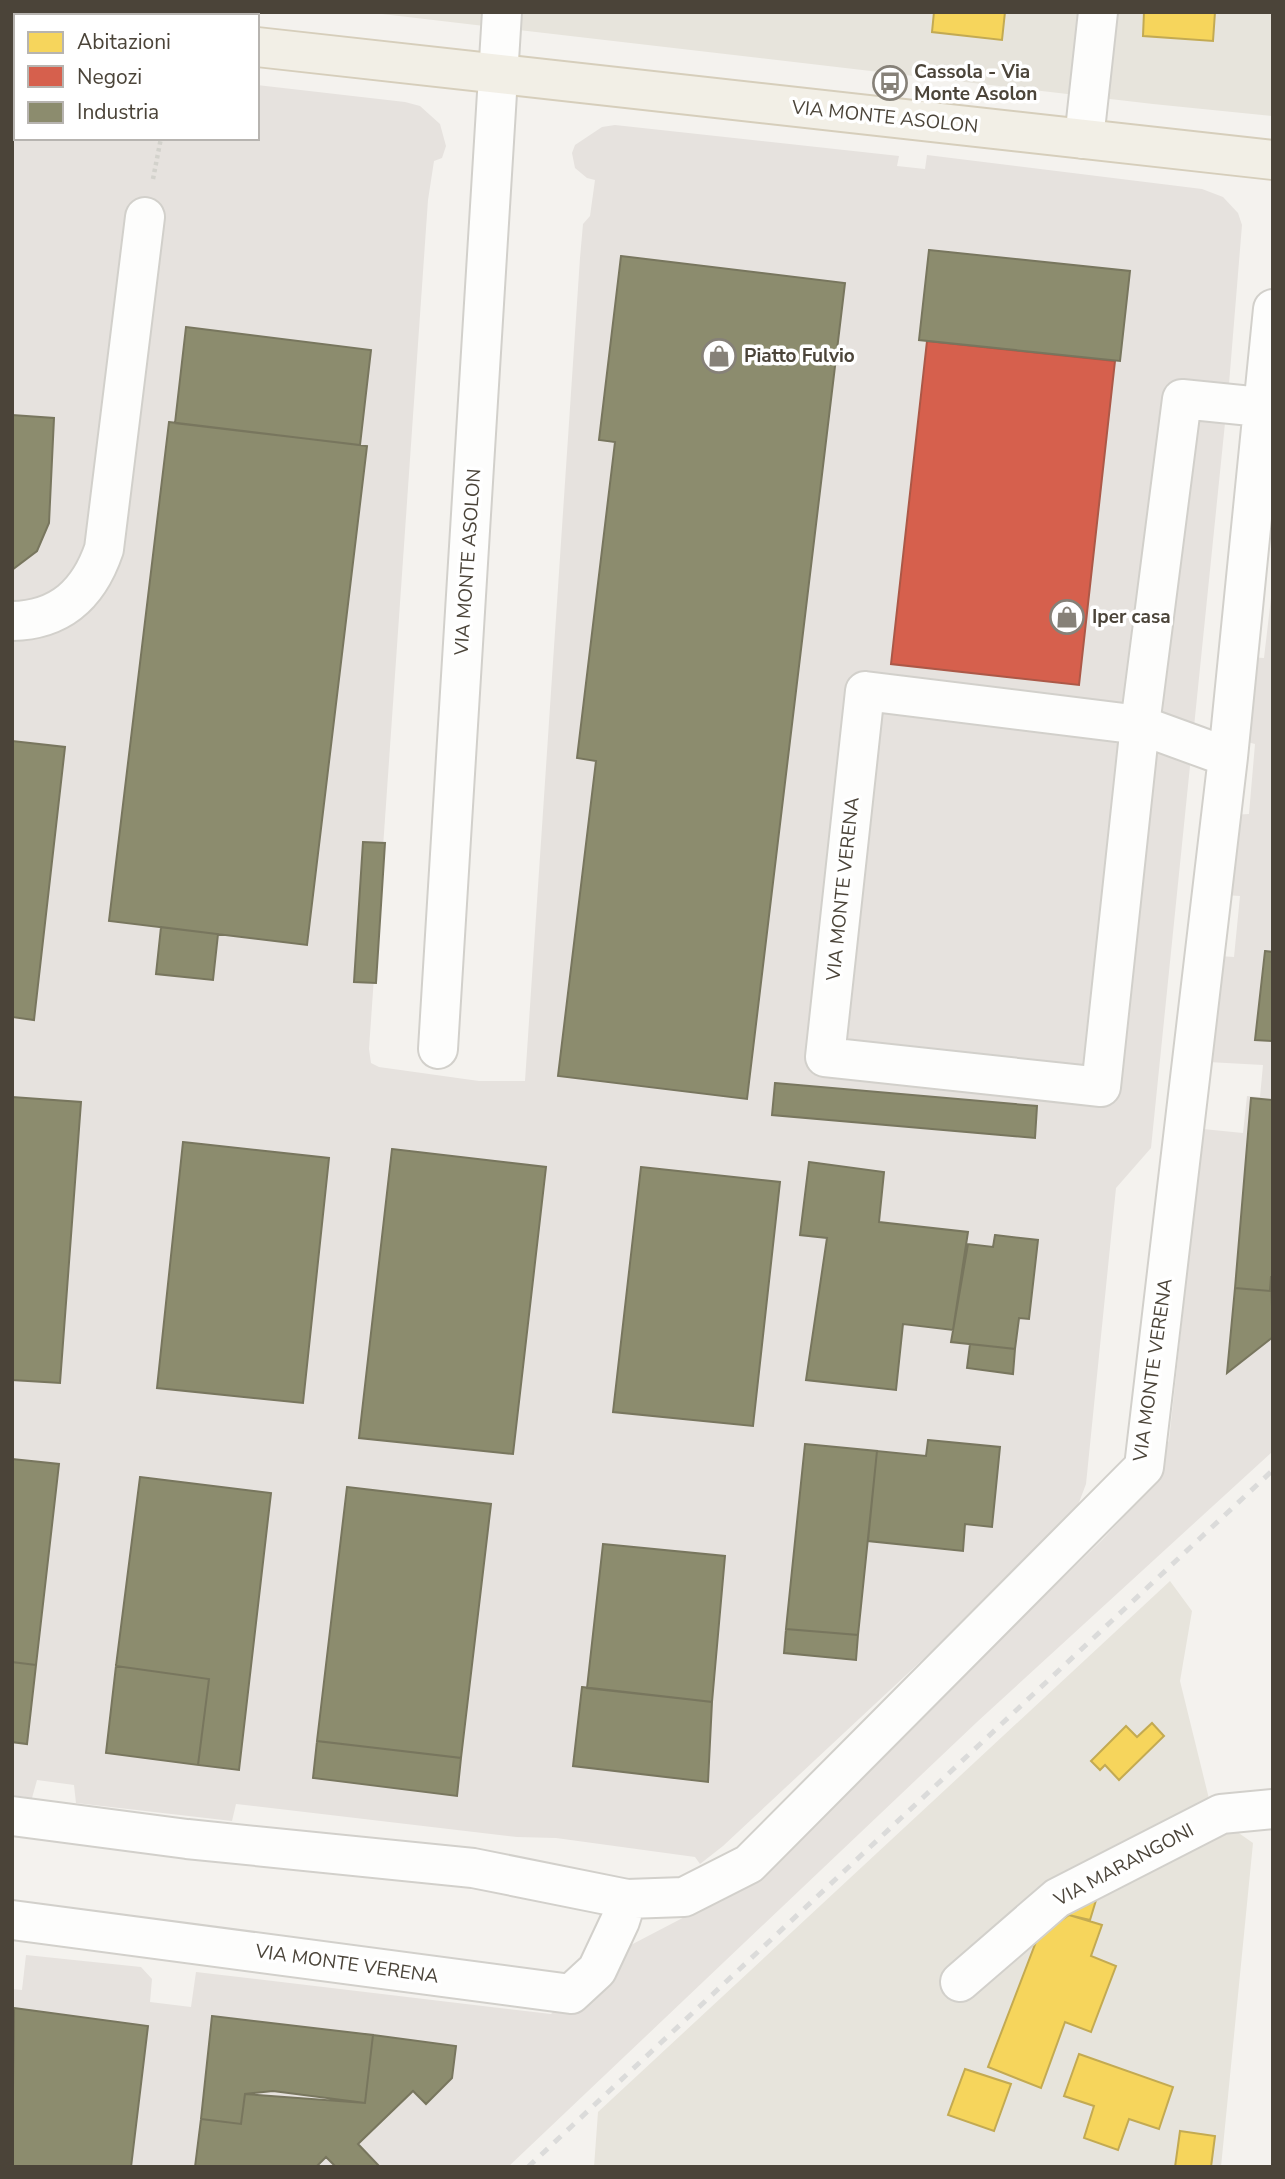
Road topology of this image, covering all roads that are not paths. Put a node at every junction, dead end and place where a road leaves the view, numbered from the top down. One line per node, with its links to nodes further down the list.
1 (502, 12): 4 (street, VIA MONTE ASOLON)
2 (1098, 12): 5 (street)
3 (259, 47): 4 (main road, VIA MONTE ASOLON)
4 (498, 74): 5 (main road, VIA MONTE ASOLON); 13 (street, VIA MONTE ASOLON)
5 (1084, 139): 6 (main road, VIA MONTE ASOLON)
6 (1273, 160)
7 (145, 217): 10 (street)
8 (1273, 309): 9 (street, VIA MONTE VERENA)
9 (1261, 407): 11 (street, VIA MONTE VERENA); 12 (street, VIA MONTE VERENA)
10 (12, 621)
11 (1140, 725): 11 (street, VIA MONTE VERENA); 12 (street, VIA MONTE VERENA)
12 (1228, 757): 16 (street, VIA MONTE VERENA)
13 (438, 1049)
14 (1273, 1809): 18 (street, VIA MARANGONI)
15 (12, 1816): 16 (street, VIA MONTE VERENA)
16 (626, 1899): 17 (street, VIA MONTE VERENA)
17 (12, 1920)
18 (960, 1982)

